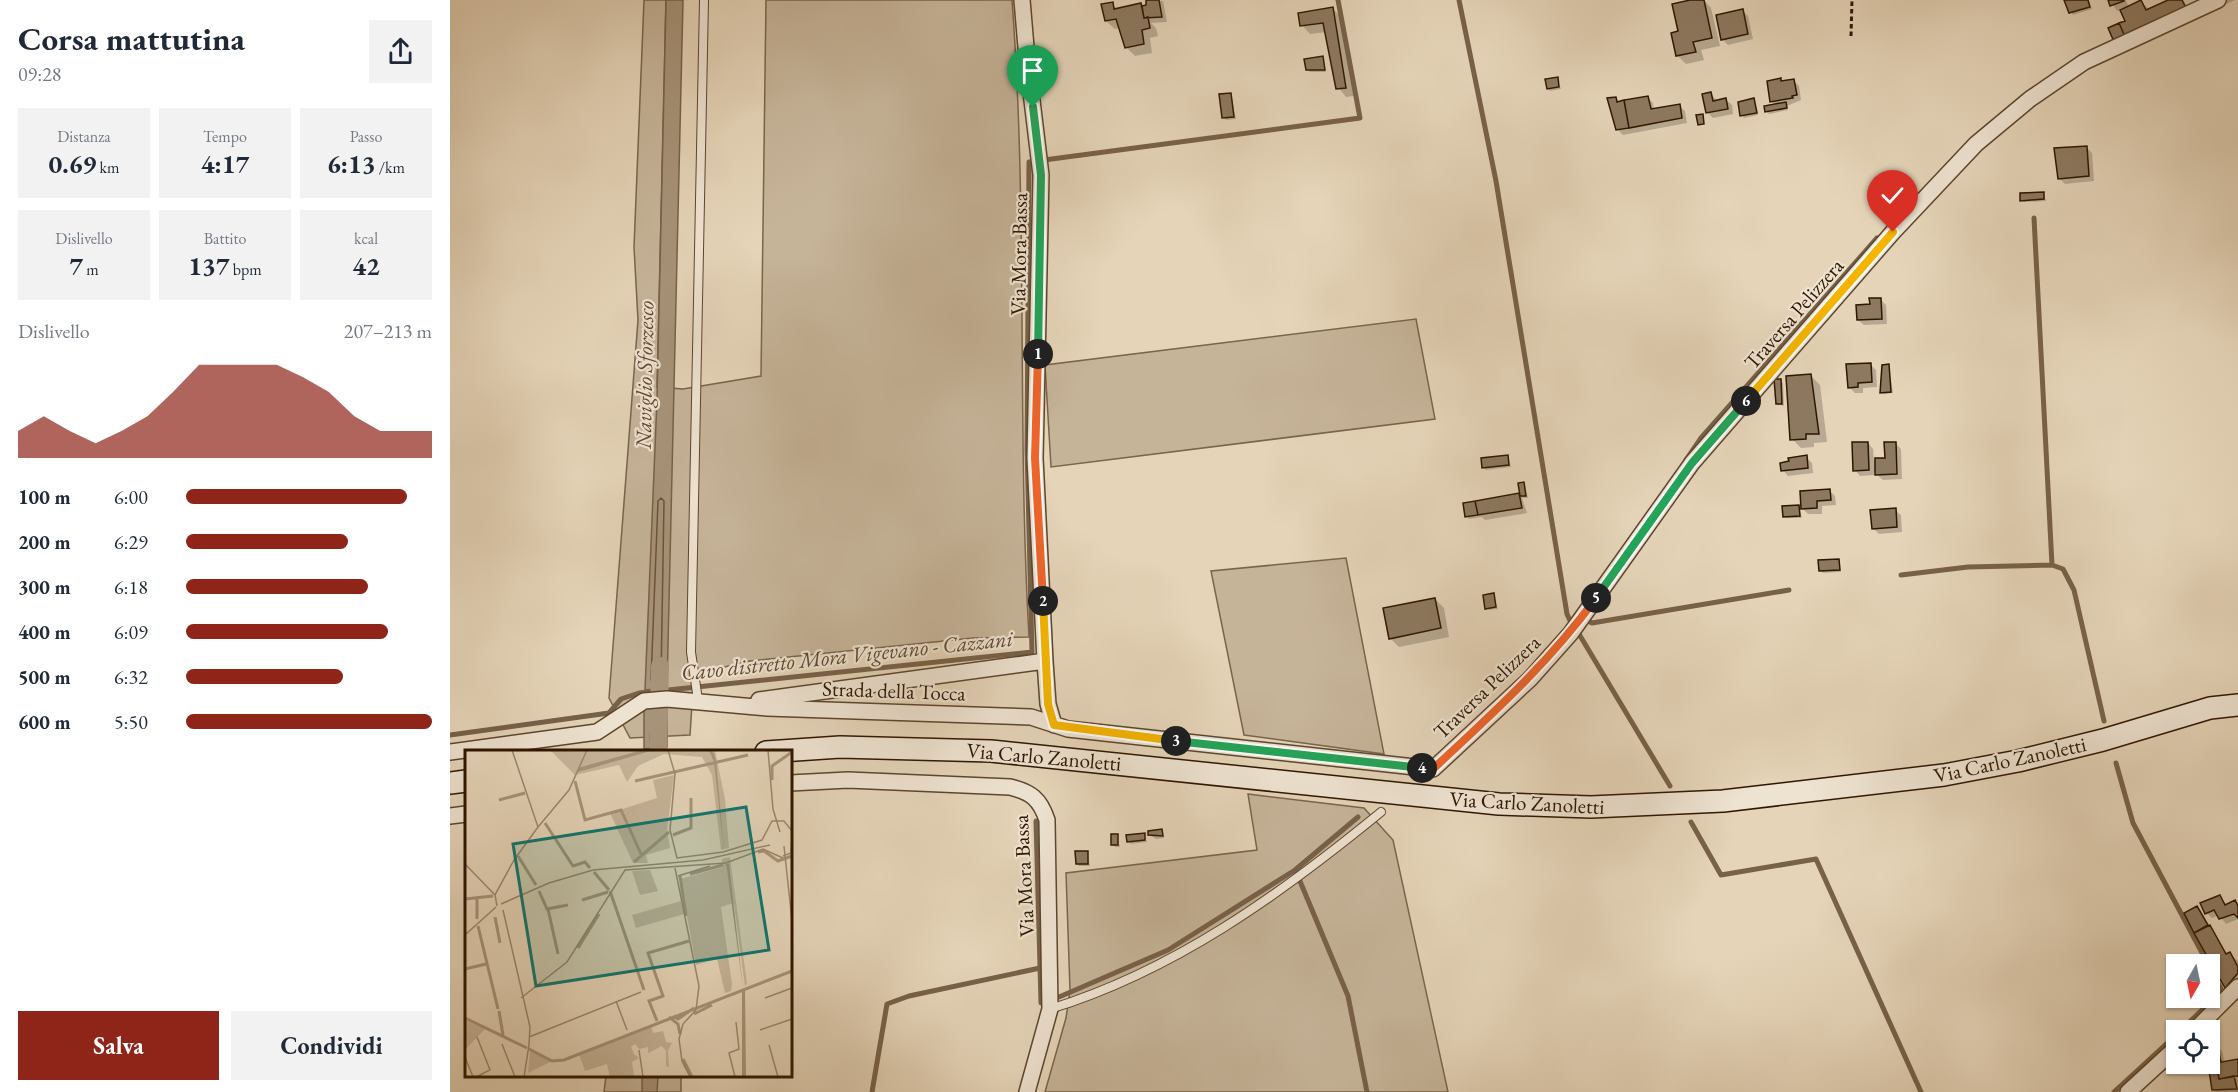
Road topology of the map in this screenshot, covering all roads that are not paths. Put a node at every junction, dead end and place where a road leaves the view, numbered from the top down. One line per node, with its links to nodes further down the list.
1 (704, 0): 6 (lane)
2 (1022, 0): 4 (street, Via Mora Bassa)
3 (2218, 0): 10 (street, Traversa Pelizzera)
4 (1045, 661): 7 (street, Strada della Tocca); 10 (street, Via Mora Bassa)
5 (2238, 693): 9 (main road, Via Carlo Zanoletti)
6 (697, 697): 7 (street, Strada della Tocca); 12 (street, Strada della Tocca)
7 (731, 704): 10 (street, Strada della Tocca)
8 (2238, 705): 9 (main road, Via Carlo Zanoletti)
9 (2210, 708): 11 (main road, Via Carlo Zanoletti)
10 (1054, 725)
11 (792, 750)
12 (450, 752)
13 (465, 781): 14 (main road)
14 (450, 783)
15 (792, 783): 20 (street, Via Mora Bassa)
16 (1381, 812): 20 (lane)
17 (465, 814): 18 (street)
18 (450, 816)
19 (2238, 987): 21 (street)
20 (1050, 1003): 23 (street, Via Mora Bassa)
21 (2205, 1020)
22 (2166, 1057): 24 (street)
23 (1027, 1092)
24 (2128, 1092)

